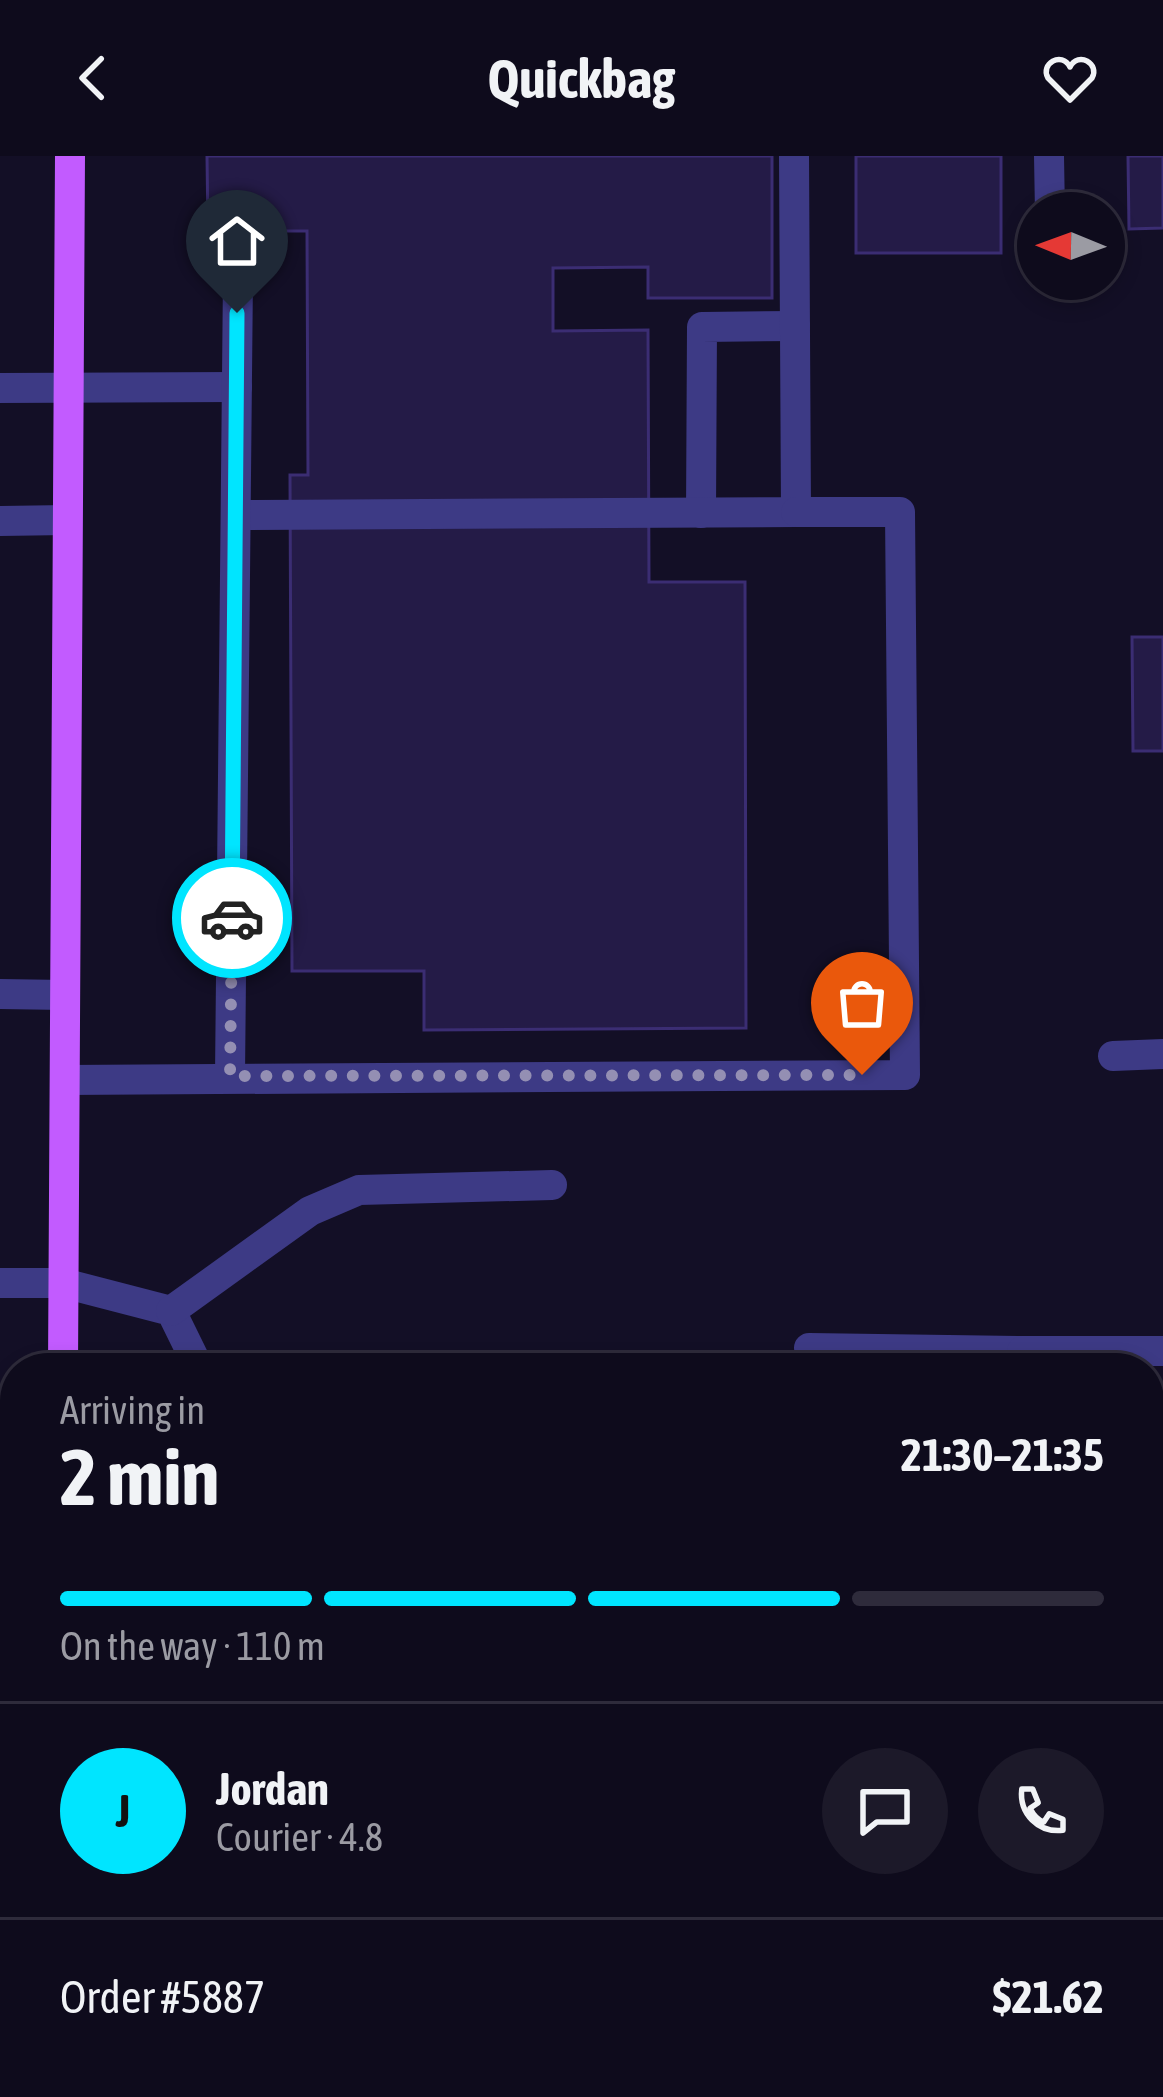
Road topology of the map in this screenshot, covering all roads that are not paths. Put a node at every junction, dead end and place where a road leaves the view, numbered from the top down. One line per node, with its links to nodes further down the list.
1 (70, 156): 9 (main road)
2 (794, 156): 6 (street)
3 (1049, 156): 4 (street)
4 (1049, 192)
5 (238, 275): 7 (street)
6 (795, 326): 10 (street); 11 (street)
7 (237, 386): 9 (street); 12 (street)
8 (0, 388): 9 (street)
9 (68, 388): 13 (main road)
10 (796, 512): 11 (street); 19 (street)
11 (700, 513): 12 (street)
12 (236, 515): 19 (street)
13 (67, 520): 14 (street); 16 (main road)
14 (0, 521)
15 (0, 994): 16 (street)
16 (64, 995): 20 (main road)
17 (1163, 1054): 18 (street)
18 (1113, 1056)
19 (230, 1076): 20 (street)
20 (65, 1080): 23 (main road)
21 (552, 1185): 24 (street)
22 (0, 1283): 23 (street)
23 (63, 1283): 24 (street); 27 (main road)
24 (171, 1310): 28 (street)
25 (808, 1348): 29 (street)
26 (1163, 1351): 30 (street)
27 (63, 1353)
28 (192, 1353)
29 (897, 1353)
30 (1132, 1353)

